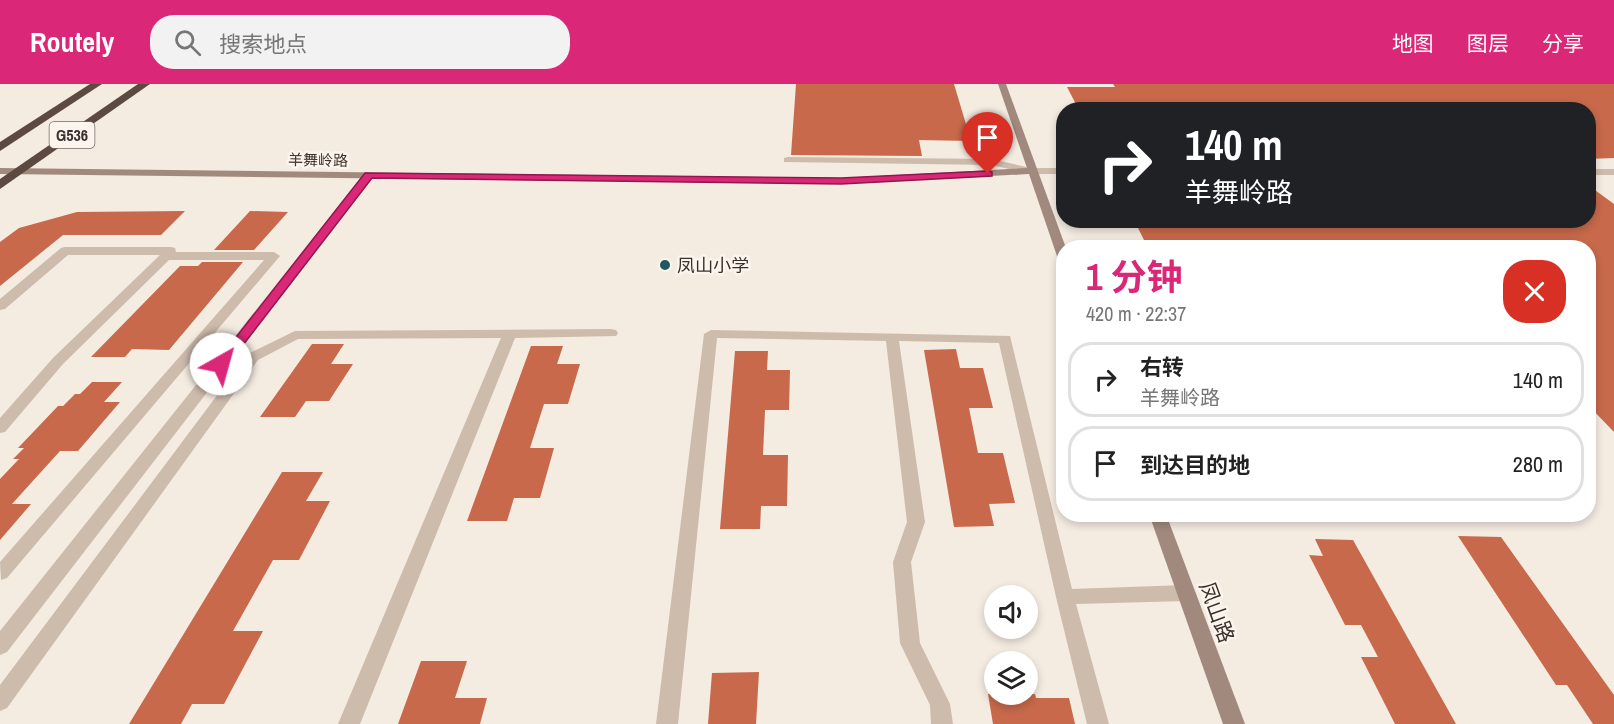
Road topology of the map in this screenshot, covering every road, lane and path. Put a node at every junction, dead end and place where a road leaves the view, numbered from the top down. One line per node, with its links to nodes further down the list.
1 (97, 84): 4 (highway, G536)
2 (145, 84): 7 (highway, G536)
3 (1002, 84): 8 (street)
4 (0, 147)
5 (788, 160): 8 (street)
6 (0, 171): 7 (street, 羊舞岭路)
7 (20, 171): 12 (street, 羊舞岭路); 13 (highway, G536)
8 (1031, 171): 9 (street); 12 (street, 羊舞岭路); 14 (street)
9 (1056, 171)
10 (1596, 172): 11 (street)
11 (1614, 172)
12 (369, 175): 25 (street)
13 (0, 185)
14 (1057, 240)
15 (166, 256): 16 (street); 20 (street); 22 (street)
16 (0, 306)
17 (611, 333): 18 (street)
18 (510, 334): 26 (street); 27 (street)
19 (892, 337): 24 (street); 28 (street); 29 (street)
20 (0, 428)
21 (1160, 522): 23 (street, 凤山路)
22 (1, 573)
23 (1186, 593): 24 (street); 31 (street, 凤山路)
24 (1065, 597): 30 (street)
25 (0, 646)
26 (0, 701)
27 (350, 724)
28 (667, 724)
29 (942, 724)
30 (1098, 724)
31 (1234, 724)

